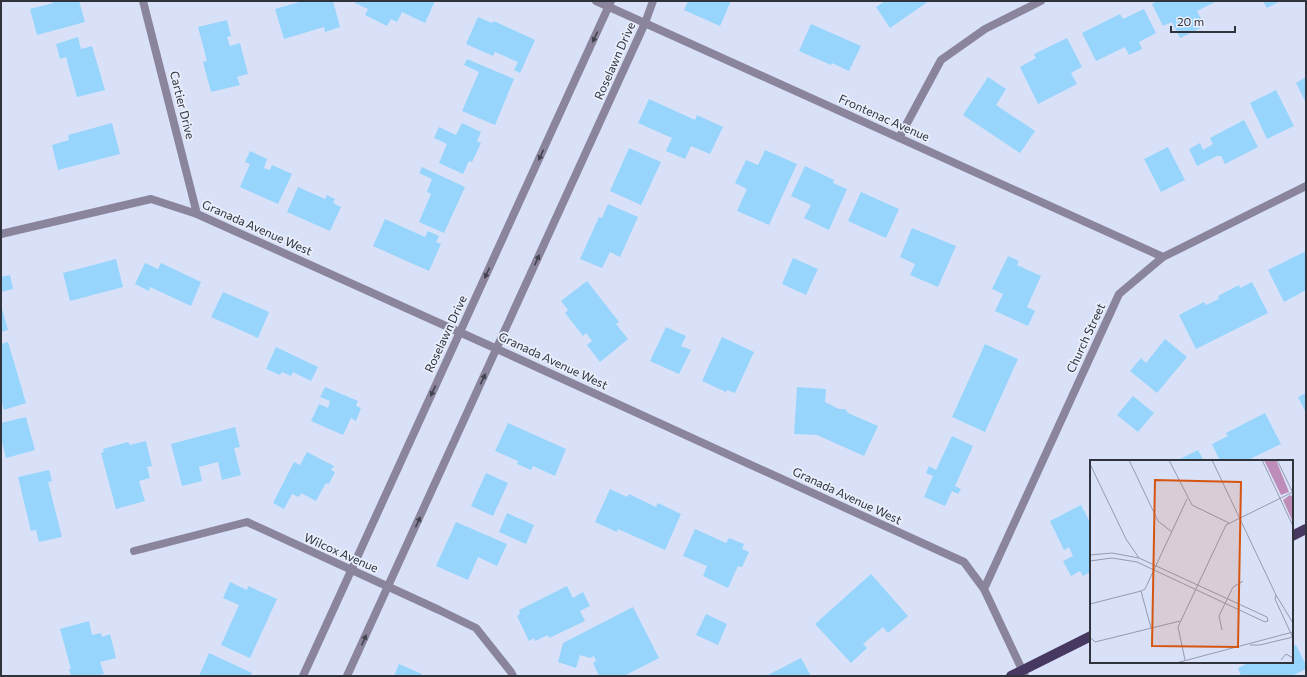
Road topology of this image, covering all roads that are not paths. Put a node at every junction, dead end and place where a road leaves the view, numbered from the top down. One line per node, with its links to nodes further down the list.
1 (143, 1): 9 (street, Cartier Drive)
2 (596, 1): 5 (street, Frontenac Avenue)
3 (653, 1): 6 (street, Roselawn Drive)
4 (1041, 1): 7 (street)
5 (610, 4): 6 (street, Frontenac Avenue); 12 (street, Roselawn Drive, one-way to 12)
6 (645, 23): 7 (street, Frontenac Avenue); 13 (street, Roselawn Drive, one-way to 6)
7 (899, 138): 11 (street, Frontenac Avenue)
8 (1306, 186): 11 (street, Church Street)
9 (198, 214): 10 (street, Granada Avenue West); 12 (street, Granada Avenue West)
10 (1, 234)
11 (1163, 257): 19 (street, Church Street)
12 (460, 332): 13 (street, Granada Avenue West); 17 (street, Roselawn Drive, one-way to 17)
13 (497, 349): 18 (street, Roselawn Drive, one-way to 13); 19 (street, Granada Avenue West)
14 (1306, 529): 15 (main road)
15 (1293, 536)
16 (134, 551): 17 (street, Wilcox Avenue)
17 (351, 570): 18 (street, Wilcox Avenue); 22 (street, Roselawn Drive)
18 (388, 587): 23 (street, Roselawn Drive, one-way to 18); 24 (street, Wilcox Avenue)
19 (984, 589): 21 (street, Granada Avenue West)
20 (1090, 637): 21 (main road)
21 (1023, 673): 25 (main road)
22 (303, 676)
23 (348, 676)
24 (513, 676)
25 (1011, 676)

